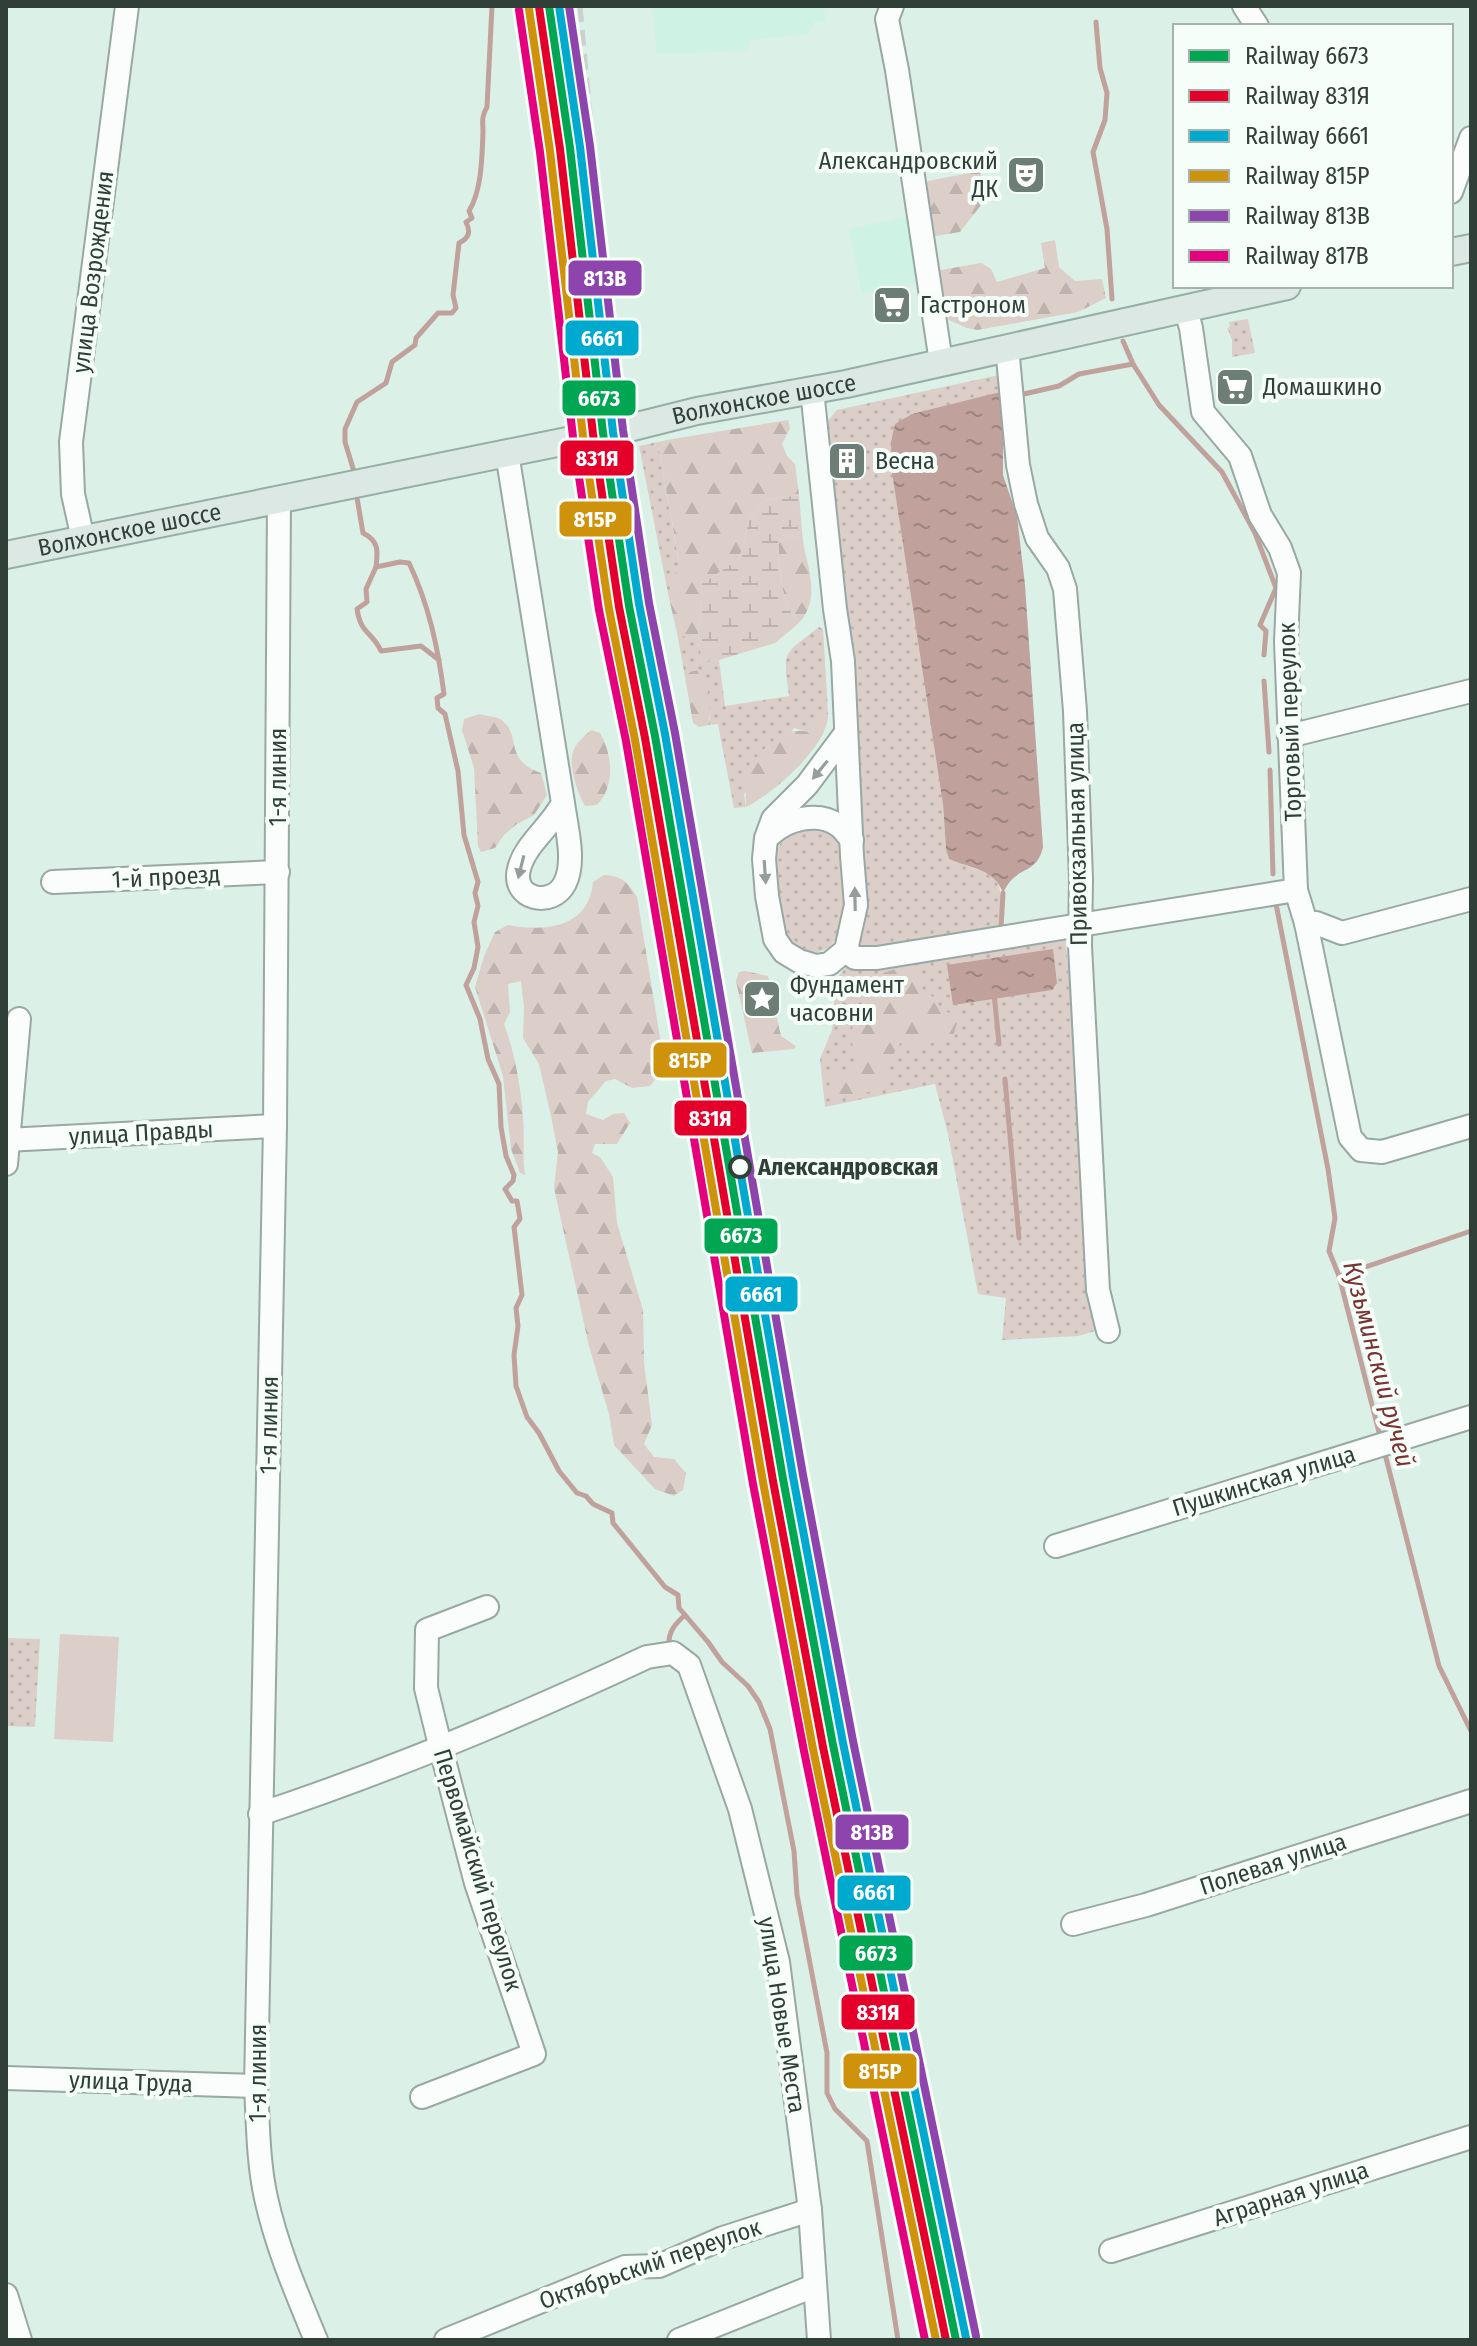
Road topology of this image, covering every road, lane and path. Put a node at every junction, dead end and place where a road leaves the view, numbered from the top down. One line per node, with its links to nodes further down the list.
1 (127, 6): 14 (street, улица Возрождения)
2 (892, 6): 10 (street)
3 (1244, 6): 4 (street)
4 (1256, 24)
5 (1471, 138): 6 (street)
6 (1453, 187)
7 (1252, 290): 8 (main road, Волхонское шоссе)
8 (1186, 310): 9 (main road, Волхонское шоссе); 18 (street, Торговый переулок)
9 (1007, 347): 10 (main road, Волхонское шоссе); 26 (street, Привокзальная улица)
10 (941, 362): 11 (main road, Волхонское шоссе)
11 (812, 390): 12 (main road, Волхонское шоссе); 17 (street)
12 (507, 453): 13 (main road, Волхонское шоссе); 19 (street)
13 (279, 500): 14 (main road, Волхонское шоссе); 22 (street, 1-я линия)
14 (83, 539): 15 (main road, Волхонское шоссе)
15 (6, 555)
16 (1471, 691): 18 (street)
17 (845, 734): 20 (street, one-way to 20); 21 (street)
18 (1289, 736): 24 (street, Торговый переулок)
19 (563, 803)
20 (766, 838): 21 (street); 28 (street, one-way to 28)
21 (852, 840): 28 (street, one-way to 21)
22 (278, 872): 23 (street, 1-й проезд); 30 (street, 1-я линия)
23 (53, 882)
24 (1296, 890): 26 (street); 27 (street, Торговый переулок)
25 (1471, 899): 27 (street)
26 (1079, 923): 28 (street); 34 (street, Привокзальная улица)
27 (1306, 923): 31 (street, Торговый переулок)
28 (846, 950)
29 (19, 1019): 32 (street)
30 (275, 1126): 32 (street, улица Правды); 40 (street, 1-я линия)
31 (1471, 1126)
32 (7, 1140): 33 (street)
33 (6, 1164)
34 (1108, 1331)
35 (1471, 1417): 36 (street, Пушкинская улица)
36 (1056, 1546)
37 (487, 1607): 38 (street, Первомайский переулок)
38 (441, 1749): 40 (street); 44 (street, Первомайский переулок); 46 (street, улица Новые Места)
39 (1471, 1801): 41 (street, Полевая улица)
40 (260, 1814): 43 (street, 1-я линия)
41 (1073, 1924)
42 (6, 2078): 43 (street, улица Труда)
43 (256, 2086): 51 (street, 1-я линия)
44 (422, 2097)
45 (1471, 2137): 47 (street, Аграрная улица)
46 (810, 2210): 48 (street, улица Новые Места); 52 (street, Октябрьский переулок)
47 (1111, 2251)
48 (814, 2286): 53 (street); 54 (street, улица Новые Места)
49 (6, 2295): 50 (street)
50 (20, 2340)
51 (316, 2340)
52 (446, 2340)
53 (679, 2340)
54 (819, 2340)

